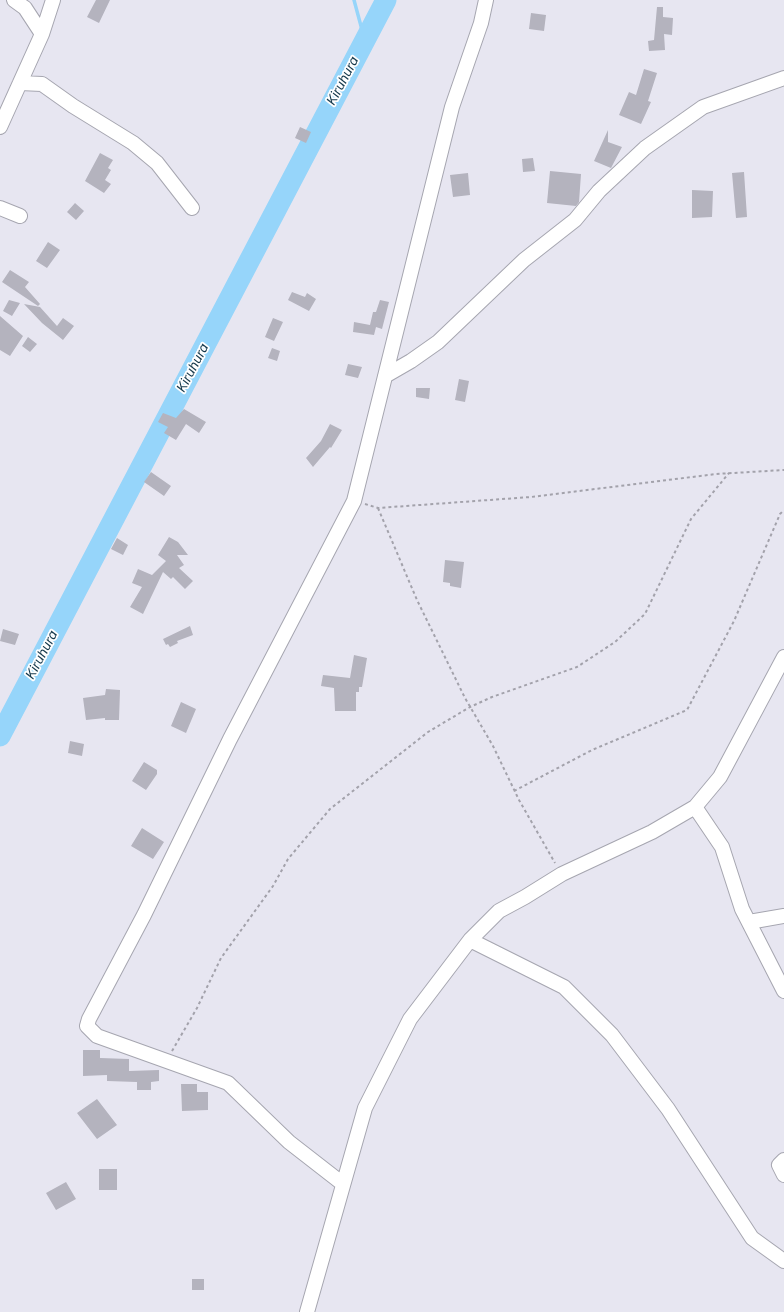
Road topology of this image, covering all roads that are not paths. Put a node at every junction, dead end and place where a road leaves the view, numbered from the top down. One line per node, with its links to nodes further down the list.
1 (14, 0): 4 (street)
2 (53, 0): 4 (street)
3 (486, 0): 11 (street)
4 (42, 34): 6 (street)
5 (784, 78): 11 (street)
6 (20, 83): 7 (street); 9 (street)
7 (0, 127)
8 (0, 208): 10 (street)
9 (192, 208)
10 (20, 216)
11 (385, 376): 20 (street)
12 (784, 656): 13 (street)
13 (695, 808): 15 (street); 16 (street)
14 (784, 916): 15 (street)
15 (749, 922): 17 (street)
16 (470, 940): 20 (street); 21 (street)
17 (784, 991)
18 (784, 1160): 19 (street)
19 (784, 1175)
20 (343, 1184): 22 (street)
21 (784, 1261)
22 (307, 1312)

